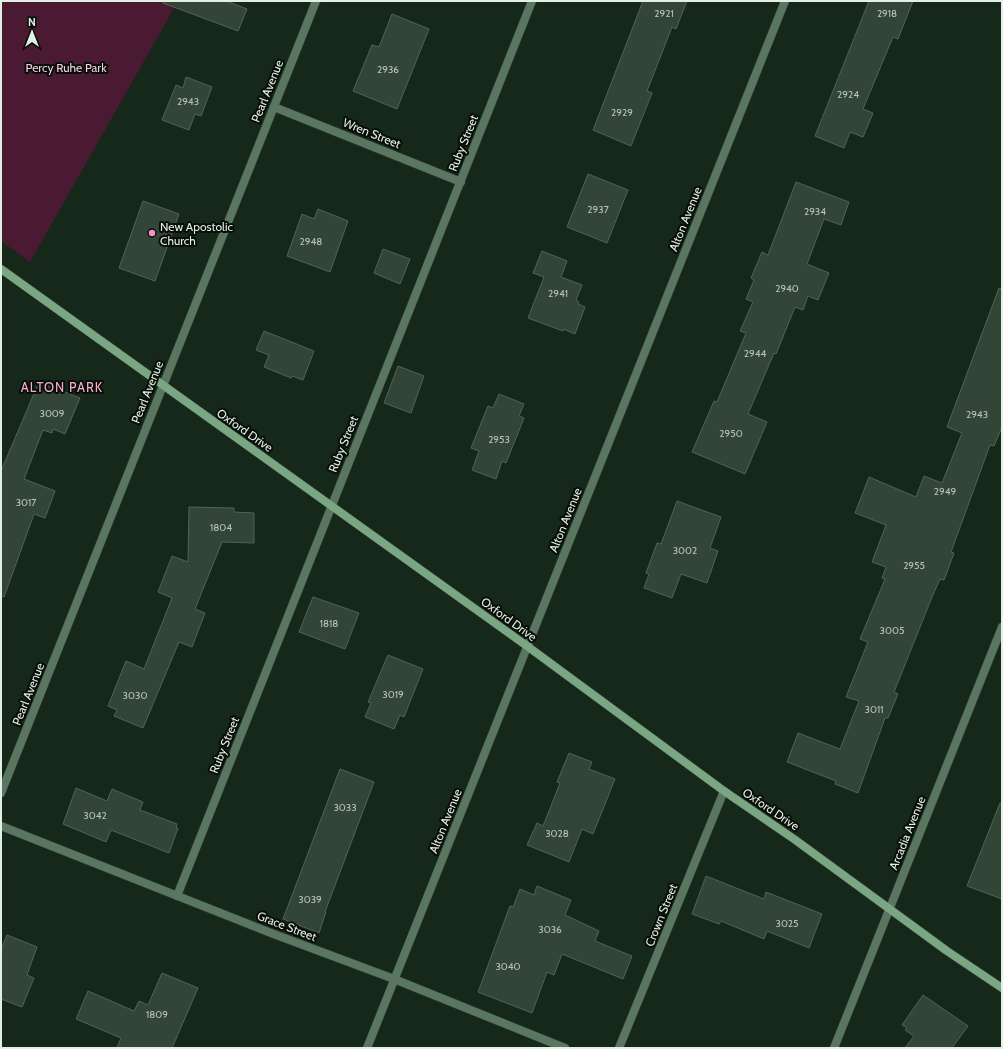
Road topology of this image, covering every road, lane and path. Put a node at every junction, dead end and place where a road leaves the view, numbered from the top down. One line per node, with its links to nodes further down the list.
1 (316, 1): 4 (street, Pearl Avenue)
2 (532, 1): 5 (street, Ruby Street)
3 (785, 1): 10 (street, Alton Avenue)
4 (274, 107): 5 (street, Wren Street); 7 (street, Pearl Avenue)
5 (461, 182): 8 (street, Ruby Street)
6 (2, 272): 7 (main road, Oxford Drive)
7 (163, 386): 8 (main road, Oxford Drive); 12 (street, Pearl Avenue)
8 (331, 506): 10 (main road, Oxford Drive); 14 (street, Ruby Street)
9 (1002, 627): 15 (street, Arcadia Avenue)
10 (527, 646): 11 (main road, Oxford Drive); 16 (street, Alton Avenue)
11 (724, 791): 15 (main road, Oxford Drive); 20 (street, Crown Street)
12 (1, 793)
13 (1, 826): 14 (street, Grace Street)
14 (177, 896): 16 (street, Grace Street)
15 (890, 908): 17 (main road, Oxford Drive); 21 (street, Arcadia Avenue)
16 (394, 979): 18 (street, Alton Avenue); 19 (street, Grace Street)
17 (1002, 988)
18 (367, 1048)
19 (565, 1048)
20 (620, 1048)
21 (834, 1048)

